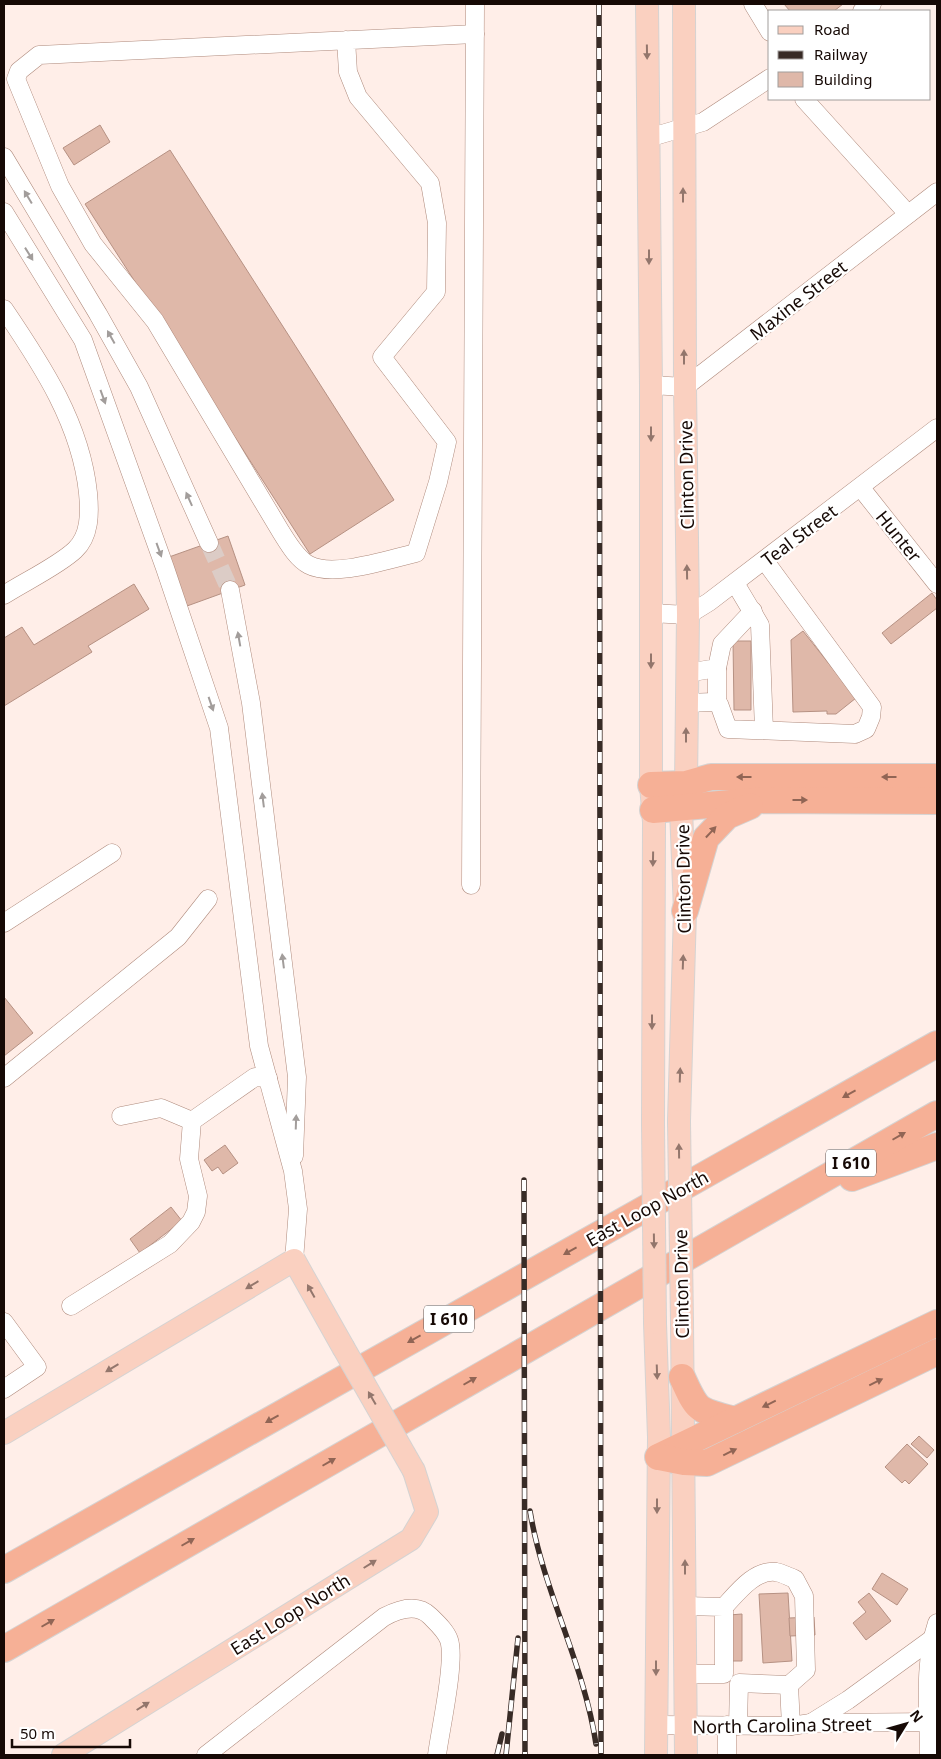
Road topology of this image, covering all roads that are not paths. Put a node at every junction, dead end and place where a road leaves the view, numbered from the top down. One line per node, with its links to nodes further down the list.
1 (474, 4): 6 (street)
2 (646, 4): 11 (main road, Clinton Drive, one-way to 11)
3 (684, 4): 10 (main road, Clinton Drive)
4 (753, 4): 5 (street)
5 (768, 29)
6 (475, 34): 7 (street); 42 (street)
7 (346, 40): 7 (street)
8 (768, 79): 10 (street)
9 (805, 100): 15 (street)
10 (683, 128): 11 (street); 18 (main road, Clinton Drive, one-way to 10)
11 (648, 138): 17 (main road, Clinton Drive, one-way to 17)
12 (4, 157): 21 (street, one-way to 12)
13 (937, 192): 15 (street, Maxine Street)
14 (4, 212): 50 (street, one-way to 50)
15 (908, 214): 18 (street, Maxine Street)
16 (4, 308): 26 (street)
17 (651, 385): 18 (street); 28 (main road, Clinton Drive, one-way to 28)
18 (684, 387): 29 (main road, Clinton Drive, one-way to 18)
19 (937, 428): 20 (street, Teal Street)
20 (861, 488): 22 (street, Teal Street); 24 (street, Hunter)
21 (209, 543)
22 (765, 561): 23 (street, Teal Street); 34 (street)
23 (735, 583): 27 (street); 29 (street, Teal Street)
24 (937, 584)
25 (230, 590): 55 (street, one-way to 25)
26 (4, 595)
27 (753, 611): 30 (street); 34 (street)
28 (650, 613): 29 (street); 37 (main road, Clinton Drive, one-way to 37)
29 (688, 615): 31 (main road, Clinton Drive)
30 (718, 668): 31 (street); 32 (street)
31 (687, 672): 33 (main road, Clinton Drive)
32 (716, 703): 33 (street); 34 (street)
33 (686, 704): 36 (main road, Clinton Drive, one-way to 33)
34 (764, 730)
35 (937, 777): 36 (highway, one-way to 36)
36 (686, 784): 37 (highway); 40 (main road, Clinton Drive)
37 (652, 798): 40 (highway); 67 (main road, Clinton Drive, one-way to 67, bridge)
38 (764, 800): 39 (highway, one-way to 39); 40 (highway); 44 (highway, one-way to 38)
39 (937, 801)
40 (682, 809): 44 (main road, Clinton Drive)
41 (112, 853): 45 (street)
42 (472, 885)
43 (208, 899): 49 (street)
44 (685, 911): 62 (main road, Clinton Drive, one-way to 44, bridge)
45 (4, 923)
46 (937, 1025): 48 (highway)
47 (937, 1044): 48 (highway, East Loop North / I 610)
48 (892, 1070): 68 (highway, East Loop North / I 610, one-way to 68)
49 (4, 1078)
50 (268, 1078): 53 (street); 55 (street)
51 (937, 1114): 56 (highway, I 610, one-way to 51)
52 (122, 1116): 53 (street)
53 (192, 1121): 58 (street)
54 (937, 1146): 56 (highway)
55 (293, 1171): 57 (street)
56 (765, 1211): 72 (highway, I 610, one-way to 56)
57 (294, 1260): 65 (main road, one-way to 65); 83 (main road, East Loop North, one-way to 57, bridge)
58 (71, 1306)
59 (4, 1322): 63 (street)
60 (937, 1323): 64 (highway, one-way to 64)
61 (937, 1352): 66 (highway, one-way to 61)
62 (682, 1377): 64 (highway); 66 (main road, Clinton Drive)
63 (4, 1388)
64 (735, 1420): 66 (highway)
65 (4, 1433)
66 (683, 1455): 67 (highway); 69 (main road, Clinton Drive, one-way to 66)
67 (658, 1457): 79 (main road, Clinton Drive, one-way to 79)
68 (5, 1569)
69 (685, 1606): 70 (street); 73 (main road, Clinton Drive)
70 (724, 1606): 74 (street); 76 (street)
71 (934, 1631): 77 (street); 78 (street)
72 (4, 1648)
73 (685, 1674): 74 (street); 81 (main road, Clinton Drive)
74 (724, 1674): 75 (street)
75 (739, 1684): 76 (street); 80 (street)
76 (789, 1685): 82 (street)
77 (933, 1722): 78 (street, North Carolina Street); 89 (street)
78 (811, 1723): 82 (street, North Carolina Street)
79 (656, 1725): 81 (street, North Carolina Street); 86 (main road, Clinton Drive)
80 (733, 1725): 81 (street, North Carolina Street); 82 (street, North Carolina Street); 88 (street)
81 (686, 1726): 87 (main road, Clinton Drive)
82 (792, 1726)
83 (63, 1755)
84 (206, 1755): 85 (street)
85 (436, 1755)
86 (656, 1755)
87 (686, 1755)
88 (727, 1755)
89 (929, 1755)

